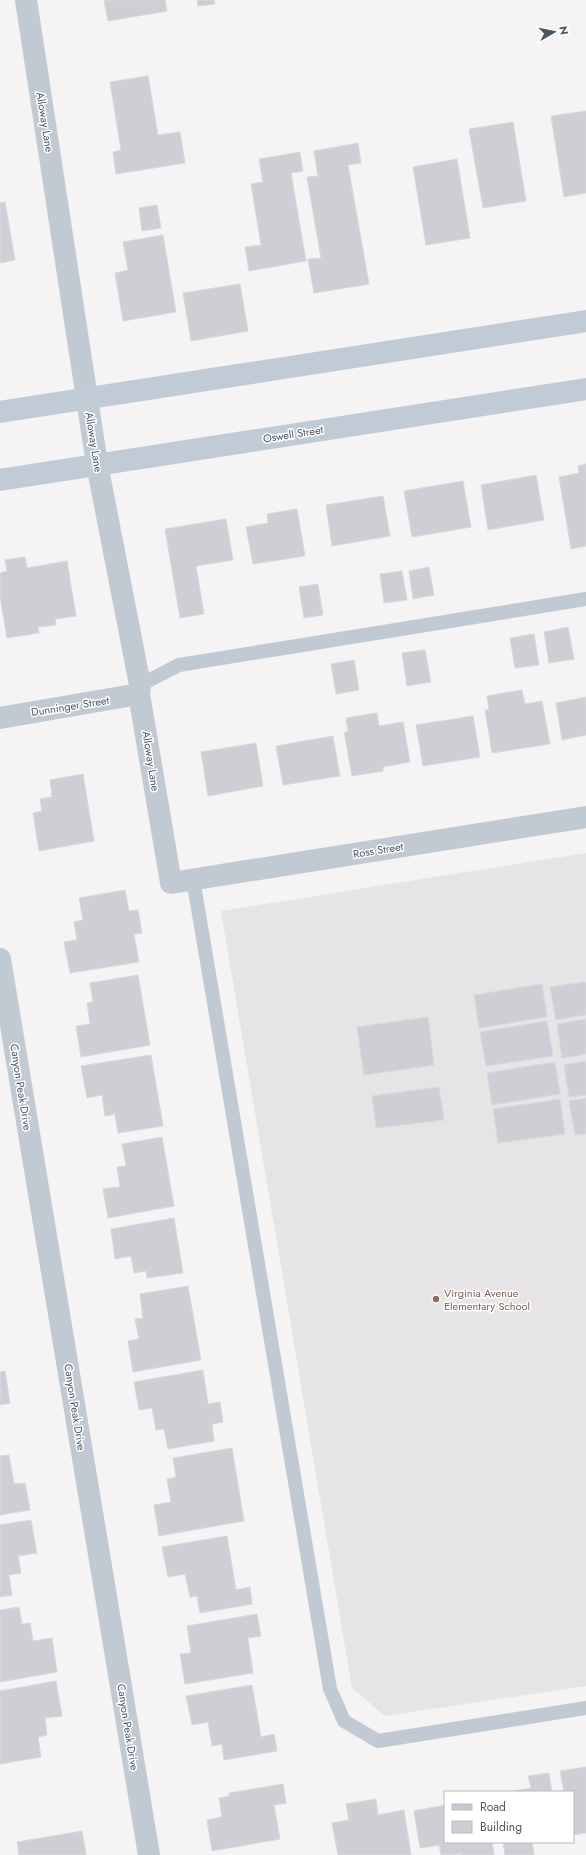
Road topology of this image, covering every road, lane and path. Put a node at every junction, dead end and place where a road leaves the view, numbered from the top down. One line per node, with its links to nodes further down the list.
1 (26, 0): 4 (street, Alloway Lane)
2 (586, 322): 4 (main road)
3 (586, 389): 6 (main road, Oswell Street)
4 (87, 397): 5 (main road); 6 (street, Alloway Lane)
5 (0, 412)
6 (98, 464): 7 (main road, Oswell Street); 9 (street, Alloway Lane)
7 (0, 480)
8 (586, 599): 9 (lane)
9 (139, 690): 10 (street, Dunninger Street); 13 (street, Alloway Lane)
10 (0, 718)
11 (586, 817): 12 (street, Ross Street)
12 (193, 879): 13 (street, Ross Street); 15 (lane)
13 (171, 883)
14 (0, 959): 16 (street, Canyon Peak Drive)
15 (586, 1708)
16 (149, 1855)

